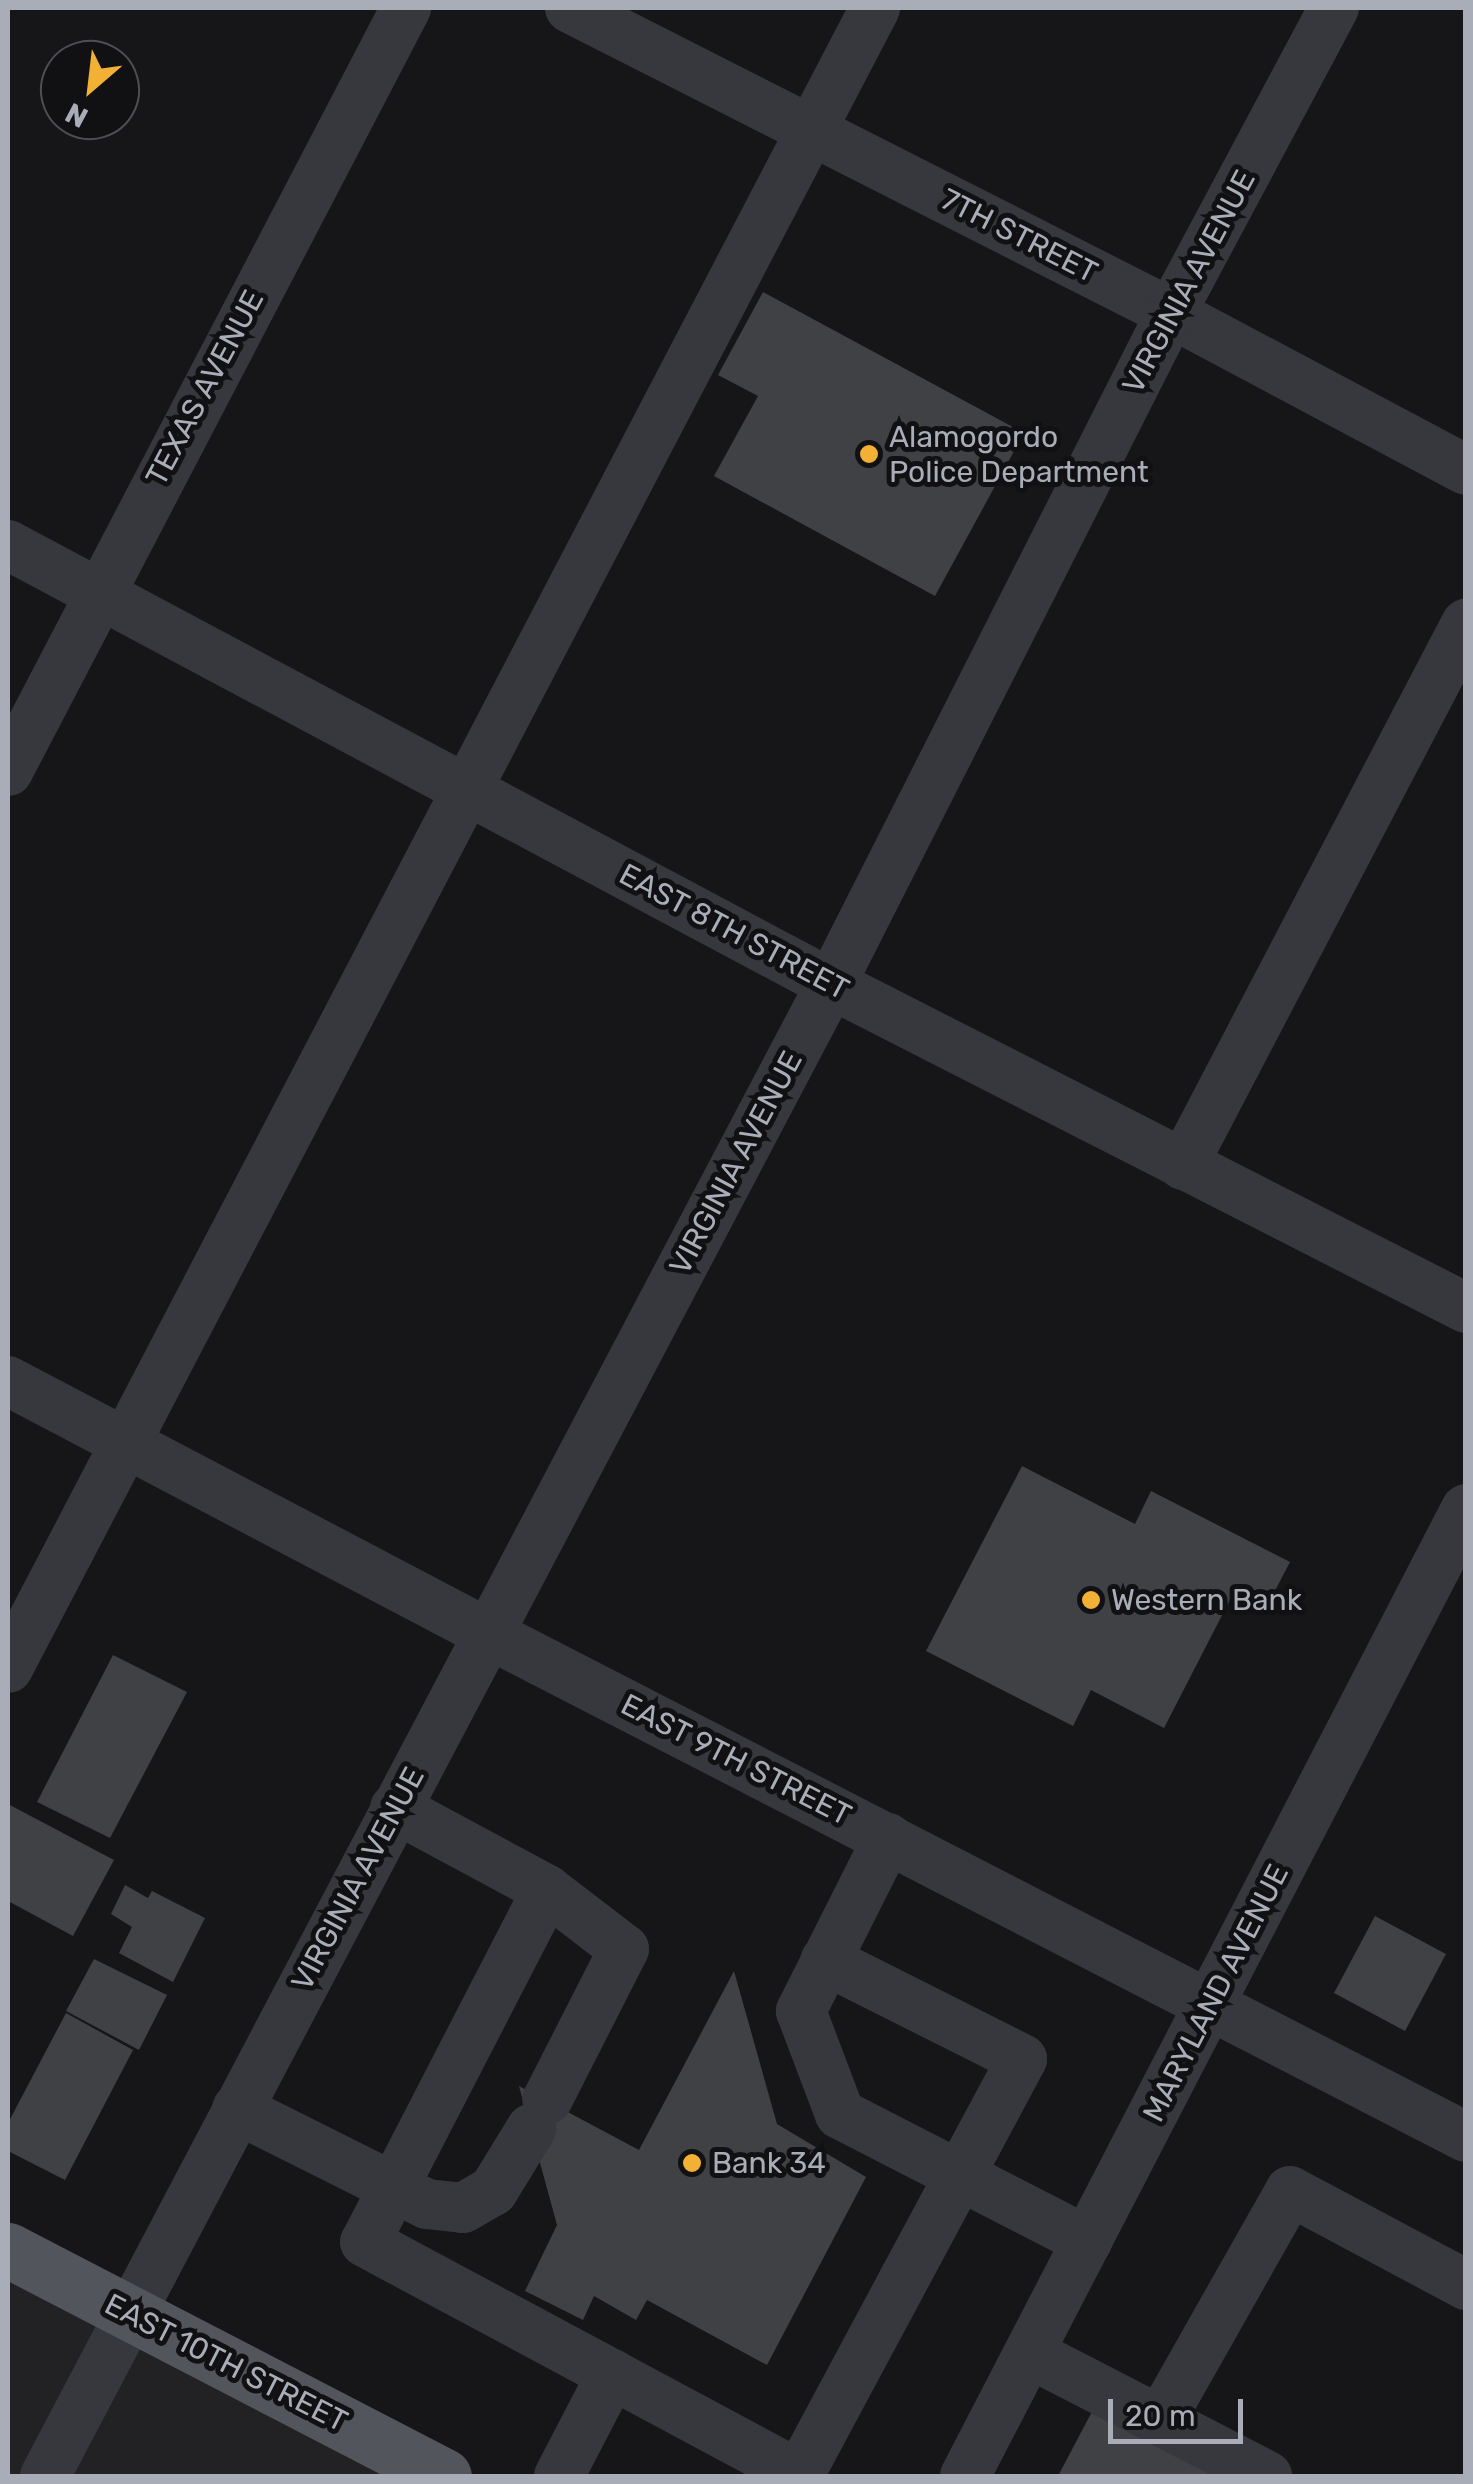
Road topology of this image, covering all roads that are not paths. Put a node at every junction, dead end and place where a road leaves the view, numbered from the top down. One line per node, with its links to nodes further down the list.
1 (406, 8): 9 (street, TEXAS AVENUE)
2 (570, 8): 5 (street, 7TH STREET)
3 (875, 8): 5 (street)
4 (1334, 8): 6 (street, VIRGINIA AVENUE)
5 (812, 130): 6 (street, 7TH STREET); 12 (street)
6 (1171, 313): 7 (street, 7TH STREET); 13 (street, VIRGINIA AVENUE)
7 (1466, 470)
8 (8, 545): 9 (street, EAST 8TH STREET)
9 (98, 591): 11 (street, TEXAS AVENUE); 12 (street, EAST 8TH STREET)
10 (1466, 624): 14 (street)
11 (8, 771)
12 (466, 789): 13 (street, EAST 8TH STREET); 17 (street)
13 (831, 984): 14 (street, EAST 8TH STREET); 19 (street, VIRGINIA AVENUE)
14 (1183, 1165): 15 (street, EAST 8TH STREET)
15 (1466, 1308)
16 (8, 1380): 17 (street, EAST 9TH STREET)
17 (124, 1442): 19 (street, EAST 9TH STREET); 20 (street)
18 (1466, 1509): 25 (street, MARYLAND AVENUE)
19 (487, 1633): 21 (street, VIRGINIA AVENUE); 22 (street, EAST 9TH STREET)
20 (8, 1668)
21 (395, 1808): 23 (street); 26 (street, VIRGINIA AVENUE)
22 (888, 1838): 24 (street); 25 (street, EAST 9TH STREET)
23 (547, 1890): 29 (street); 29 (street)
24 (825, 1960): 28 (street); 28 (street)
25 (1210, 2004): 27 (street, EAST 9TH STREET); 30 (street, MARYLAND AVENUE)
26 (237, 2109): 29 (street); 33 (street, VIRGINIA AVENUE)
27 (1466, 2137)
28 (959, 2176): 30 (street); 35 (street)
29 (393, 2187): 35 (street)
30 (1087, 2241): 34 (street, MARYLAND AVENUE)
31 (8, 2250): 33 (main road, EAST 10TH STREET)
32 (1466, 2286): 36 (street)
33 (129, 2313): 37 (street, VIRGINIA AVENUE); 38 (main road, EAST 10TH STREET)
34 (1029, 2353): 36 (street); 40 (street, MARYLAND AVENUE)
35 (612, 2374): 39 (street)
36 (1160, 2421): 41 (street)
37 (45, 2476)
38 (444, 2476)
39 (559, 2476)
40 (965, 2476)
41 (1266, 2476)

